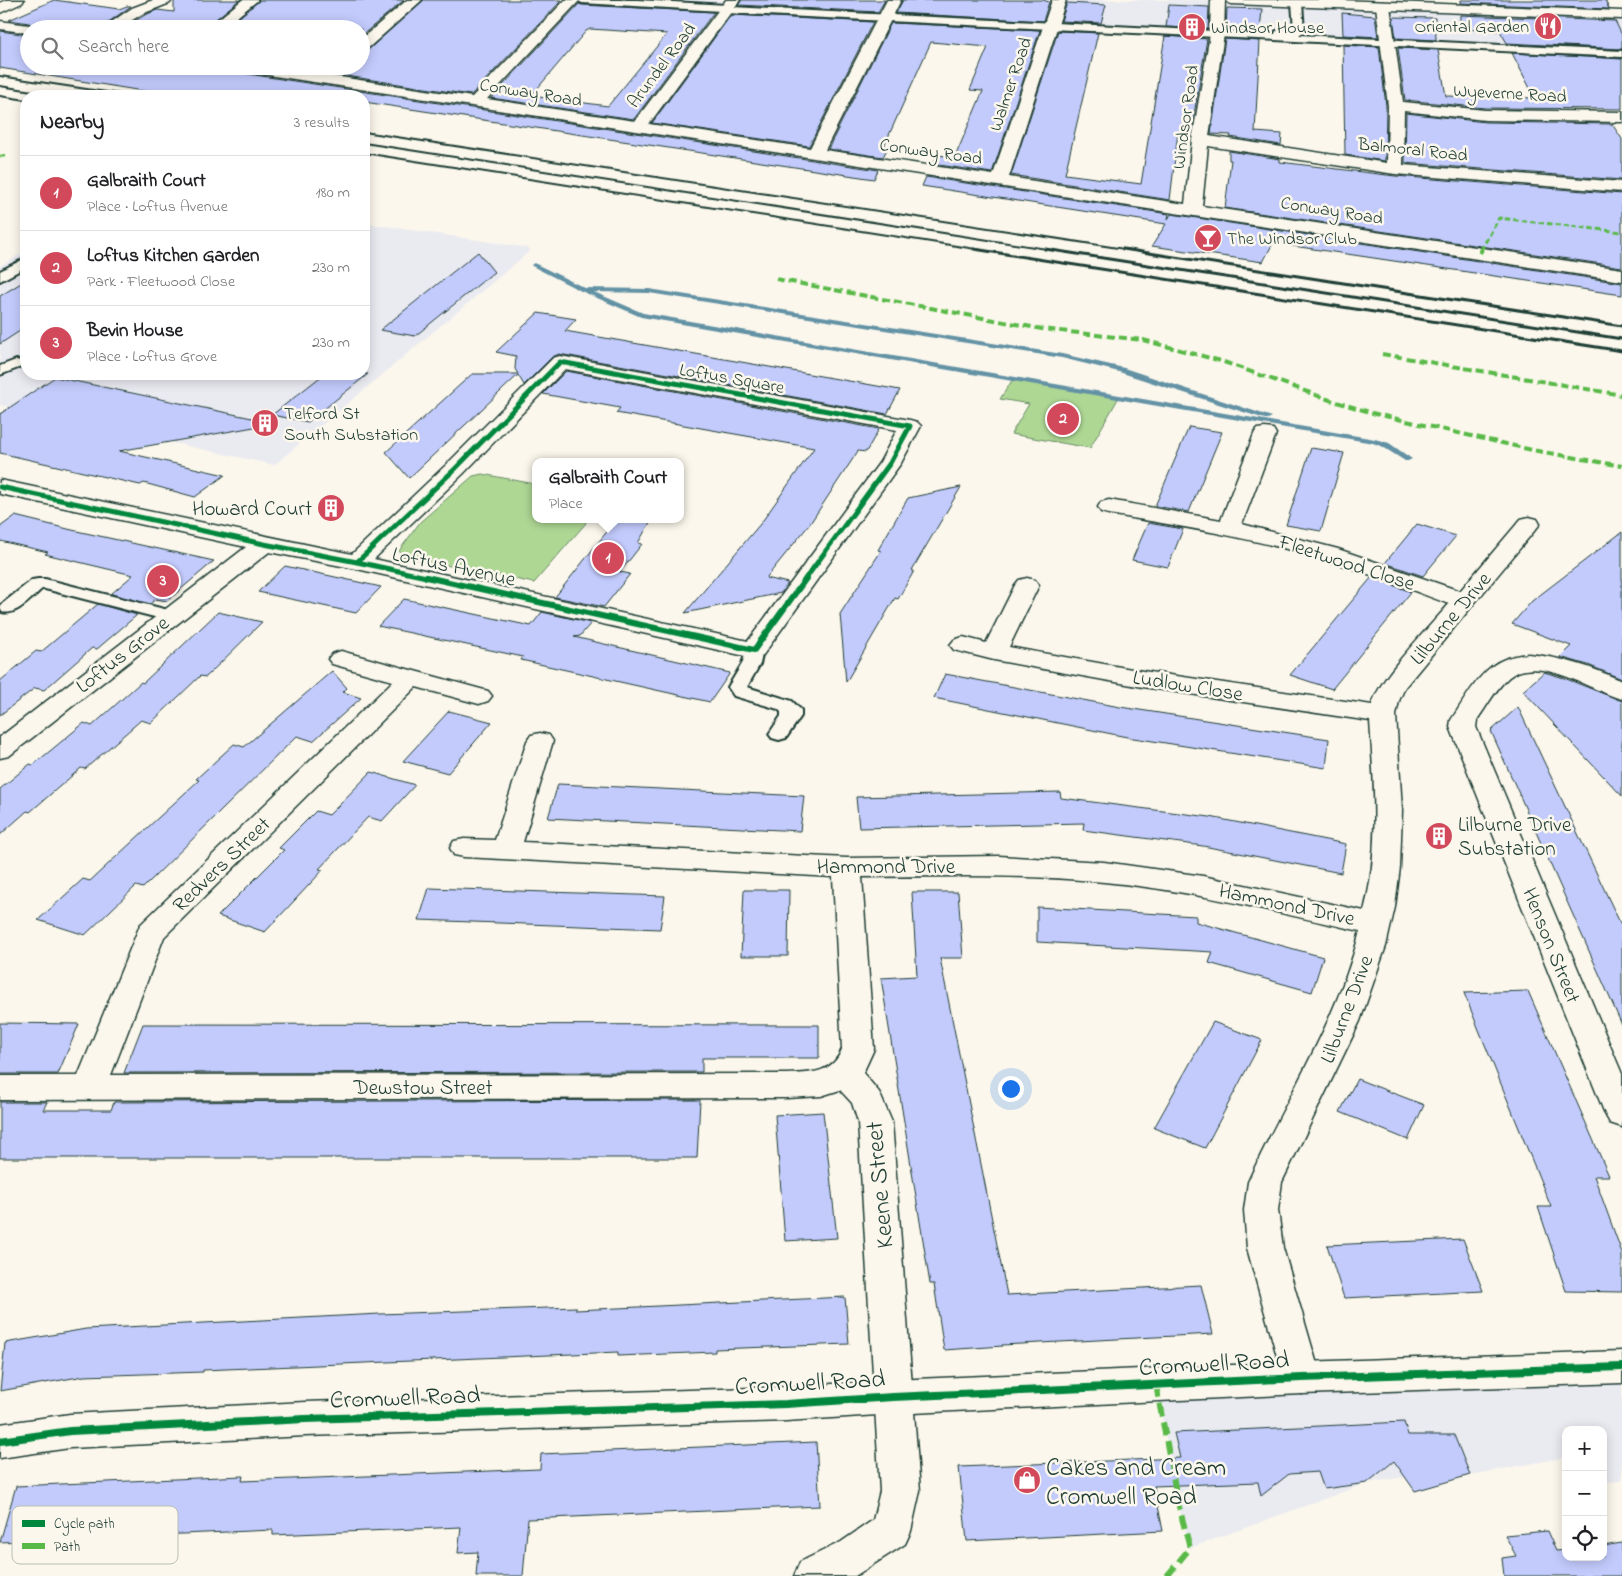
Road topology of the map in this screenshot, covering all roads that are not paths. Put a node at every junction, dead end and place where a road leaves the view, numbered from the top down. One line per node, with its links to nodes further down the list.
1 (17, 0): 14 (street)
2 (165, 0): 17 (street)
3 (251, 0): 18 (street)
4 (414, 0): 23 (street)
5 (573, 0): 29 (street)
6 (582, 0): 12 (lane)
7 (894, 0): 16 (street)
8 (1059, 0): 20 (street, Walmer Road)
9 (1218, 0): 22 (street, Windsor Road)
10 (1231, 0): 11 (street)
11 (1297, 3): 13 (street); 22 (lane)
12 (728, 6): 16 (lane); 32 (street, Arundel Road)
13 (1383, 6): 15 (street); 24 (street)
14 (0, 9)
15 (1622, 15)
16 (886, 18): 20 (lane); 34 (street)
17 (122, 20)
18 (225, 20)
19 (0, 25): 21 (street)
20 (1051, 26): 22 (lane); 36 (street, Walmer Road)
21 (20, 28)
22 (1217, 32): 24 (lane); 33 (street, Windsor Road)
23 (370, 39)
24 (1388, 44): 25 (lane); 30 (street)
25 (1622, 54)
26 (292, 75): 28 (street, Conway Road)
27 (329, 75): 28 (street)
28 (323, 80): 29 (street, Conway Road)
29 (474, 104): 32 (street, Conway Road)
30 (1396, 106): 31 (street, Wyeverne Road); 35 (street)
31 (1622, 117)
32 (638, 128): 34 (street, Conway Road)
33 (1200, 140): 35 (street, Balmoral Road); 38 (street, Windsor Road)
34 (815, 154): 36 (street, Conway Road)
35 (1395, 169): 37 (street, Balmoral Road)
36 (998, 180): 38 (street, Conway Road)
37 (1622, 187)
38 (1193, 210): 40 (street, Conway Road)
39 (20, 265): 41 (lane)
40 (1622, 274)
41 (0, 277)
42 (16, 364): 43 (lane)
43 (0, 371)
44 (1265, 434): 48 (street)
45 (3, 490): 49 (street, Loftus Avenue)
46 (1109, 507): 48 (street, Fleetwood Close)
47 (1529, 524): 52 (street, Lilburne Drive)
48 (1229, 528): 52 (street, Fleetwood Close)
49 (264, 544): 50 (street, Loftus Avenue); 54 (street, Loftus Grove)
50 (357, 562): 56 (street, Loftus Avenue); 56 (street, Loftus Square)
51 (1027, 585): 57 (street)
52 (1464, 601): 62 (street, Lilburne Drive)
53 (8, 608): 54 (lane)
54 (170, 616): 65 (street, Loftus Grove)
55 (963, 646): 57 (street, Ludlow Close)
56 (754, 650): 63 (lane)
57 (994, 652): 62 (street, Ludlow Close)
58 (341, 659): 59 (street)
59 (411, 678): 61 (street); 72 (street, Redvers Street)
60 (1622, 691): 73 (street, Henson Street)
61 (479, 696)
62 (1383, 714): 69 (street, Lilburne Drive)
63 (779, 734)
64 (540, 741): 67 (street)
65 (0, 750)
66 (464, 848): 67 (street, Hammond Drive)
67 (506, 850): 68 (street, Hammond Drive)
68 (847, 868): 69 (street, Hammond Drive); 70 (street)
69 (1376, 924): 75 (street, Lilburne Drive)
70 (844, 1075): 72 (street, Dewstow Street); 76 (street, Keene Street)
71 (0, 1088): 72 (street, Dewstow Street)
72 (89, 1088)
73 (1622, 1114)
74 (1622, 1366): 75 (street, Cromwell Road)
75 (1302, 1378): 76 (street, Cromwell Road)
76 (893, 1397): 77 (street, Cromwell Road); 78 (street, Keene Street)
77 (0, 1441)
78 (816, 1576)

